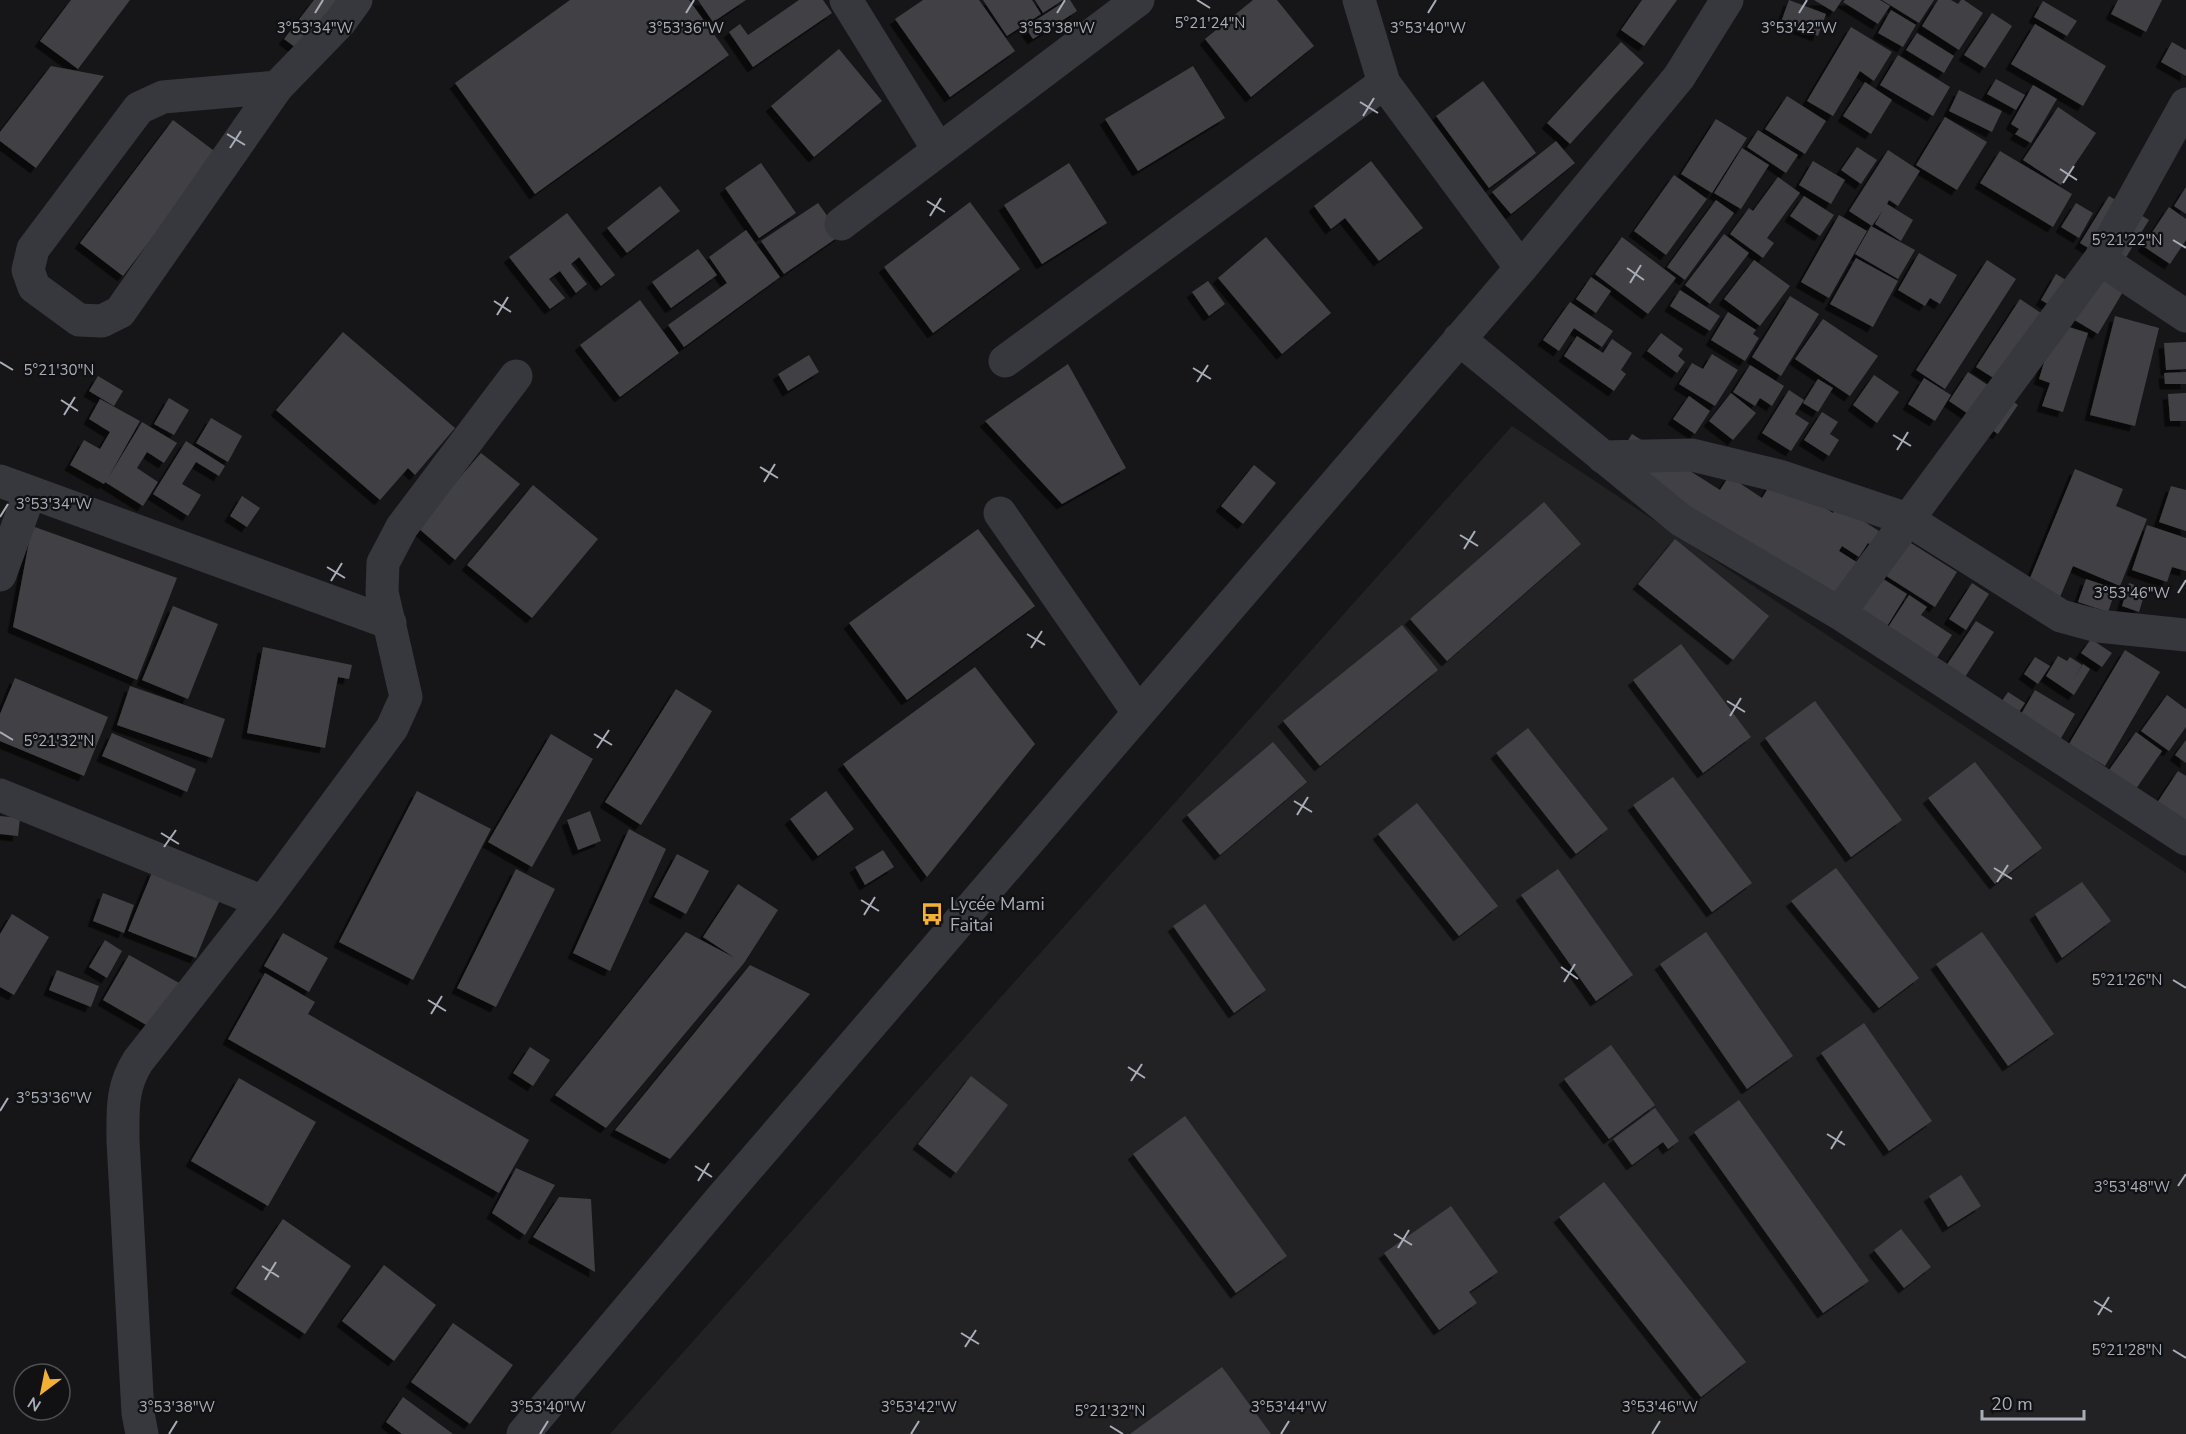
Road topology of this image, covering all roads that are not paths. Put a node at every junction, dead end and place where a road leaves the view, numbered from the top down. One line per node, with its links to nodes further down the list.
1 (356, 0): 7 (street)
2 (846, 0): 9 (street)
3 (1138, 0): 9 (street)
4 (1359, 0): 6 (street)
5 (1727, 0): 12 (street)
6 (1384, 83): 12 (street); 15 (street)
7 (277, 87): 7 (street)
8 (2186, 104): 11 (street)
9 (938, 149): 10 (street)
10 (841, 224)
11 (2100, 259): 13 (street); 20 (street)
12 (1521, 268): 14 (street)
13 (2186, 316)
14 (1459, 339): 17 (street); 25 (street)
15 (1005, 361)
16 (516, 376): 23 (street)
17 (1603, 457): 20 (street); 22 (street)
18 (15, 487): 21 (street); 23 (street)
19 (1000, 513): 25 (street)
20 (1907, 519): 22 (street); 24 (street)
21 (0, 575)
22 (1839, 613): 27 (street)
23 (390, 623): 28 (street)
24 (2186, 635)
25 (1138, 712): 30 (street)
26 (0, 795): 28 (street)
27 (2186, 839)
28 (263, 903): 29 (street)
29 (142, 1434)
30 (523, 1434)

